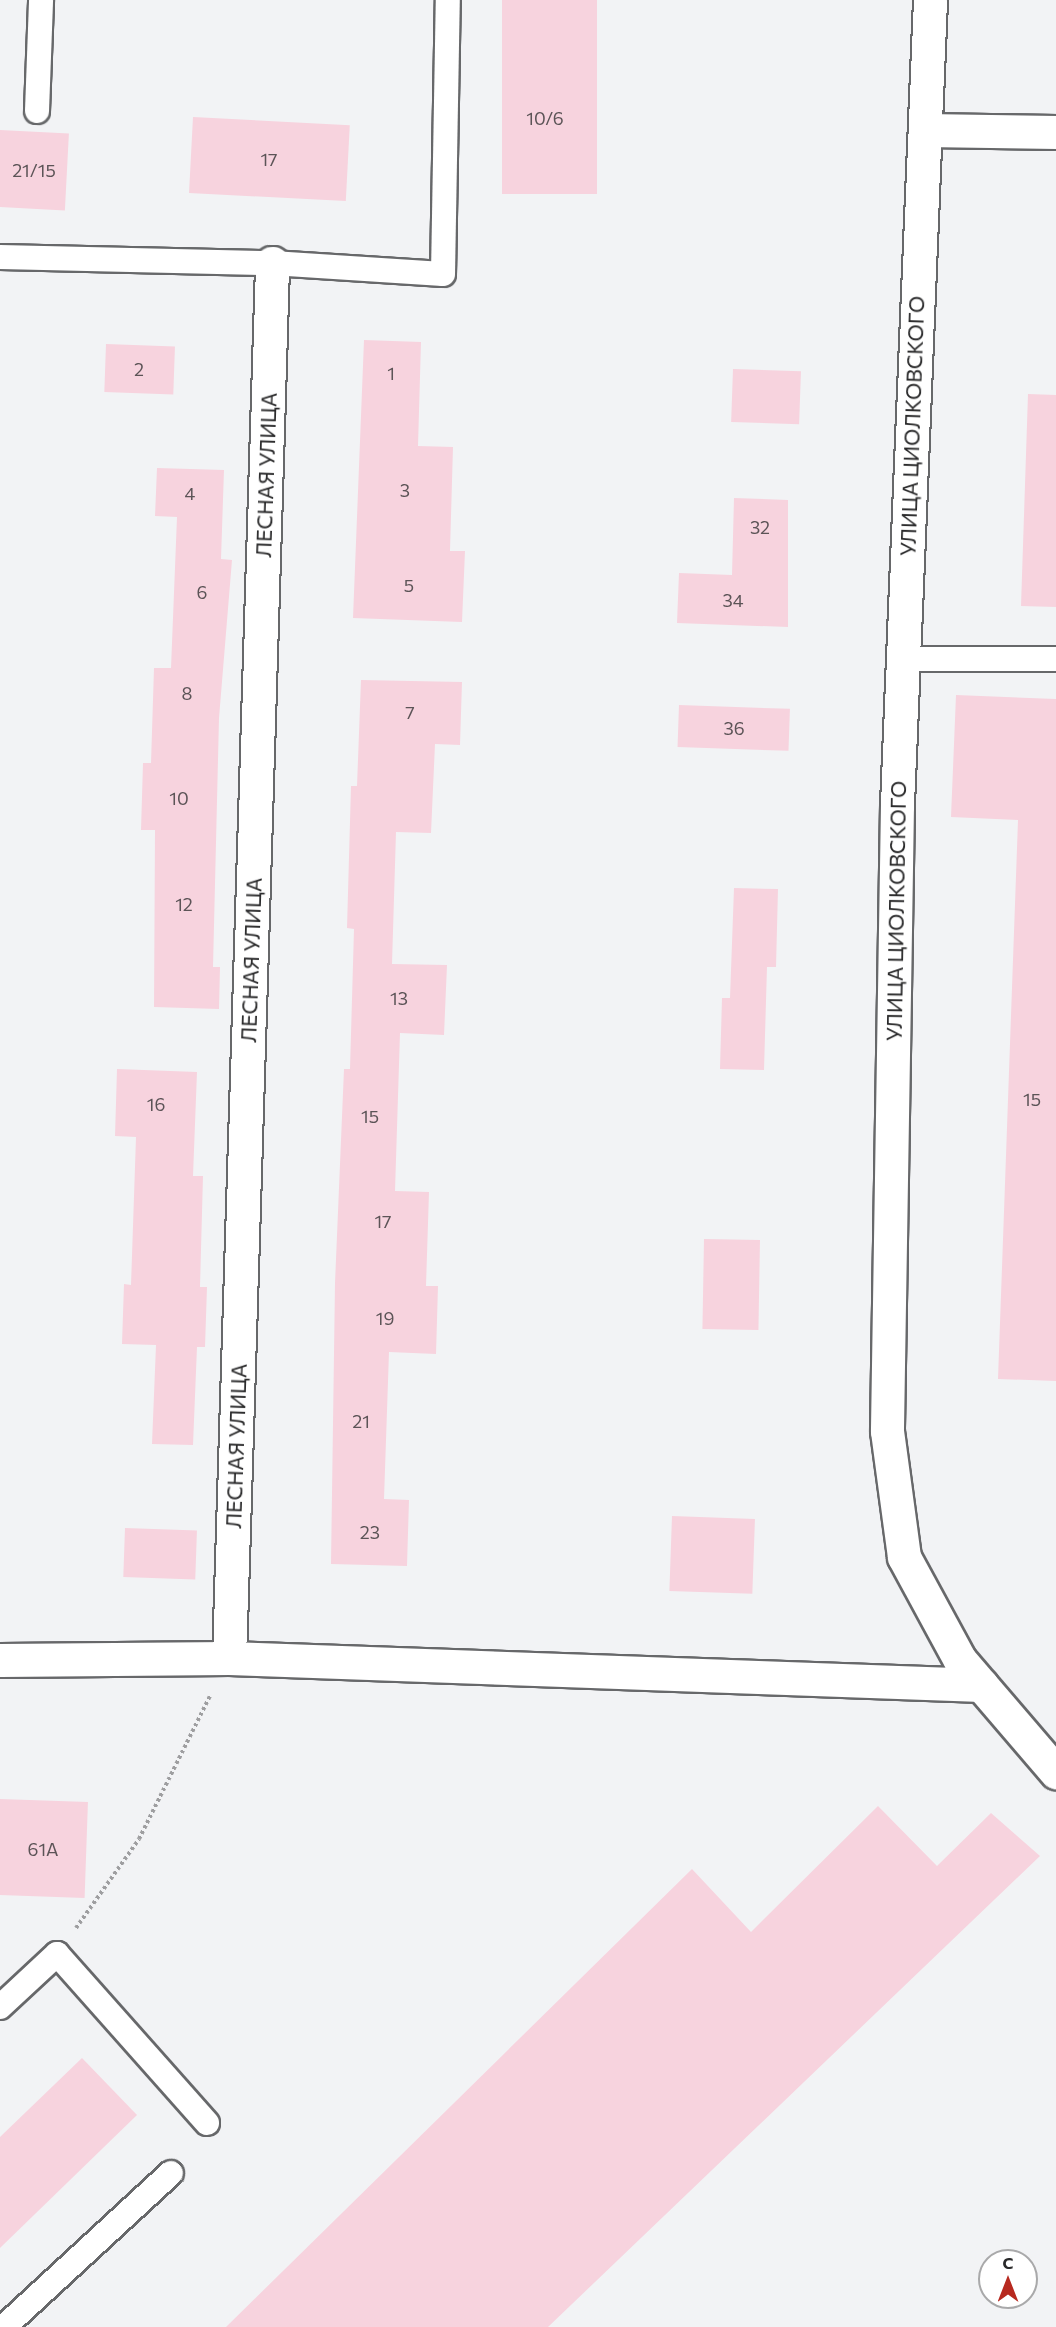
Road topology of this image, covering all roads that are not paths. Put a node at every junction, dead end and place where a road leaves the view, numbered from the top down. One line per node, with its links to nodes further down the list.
1 (42, 0): 4 (lane)
2 (448, 0): 8 (lane)
3 (930, 0): 5 (street, УЛИЦА ЦИОЛКОВСКОГО)
4 (37, 111)
5 (925, 129): 6 (street); 9 (street, УЛИЦА ЦИОЛКОВСКОГО)
6 (1056, 132)
7 (0, 257): 8 (lane)
8 (272, 263): 11 (street, ЛЕСНАЯ УЛИЦА)
9 (903, 659): 10 (lane); 13 (street, УЛИЦА ЦИОЛКОВСКОГО)
10 (1056, 659)
11 (229, 1658): 12 (street); 13 (street)
12 (0, 1660)
13 (982, 1685): 14 (street, УЛИЦА ЦИОЛКОВСКОГО)
14 (1053, 1761)
15 (0, 2007): 16 (lane)
16 (207, 2123)
17 (171, 2173): 18 (lane)
18 (4, 2327)

